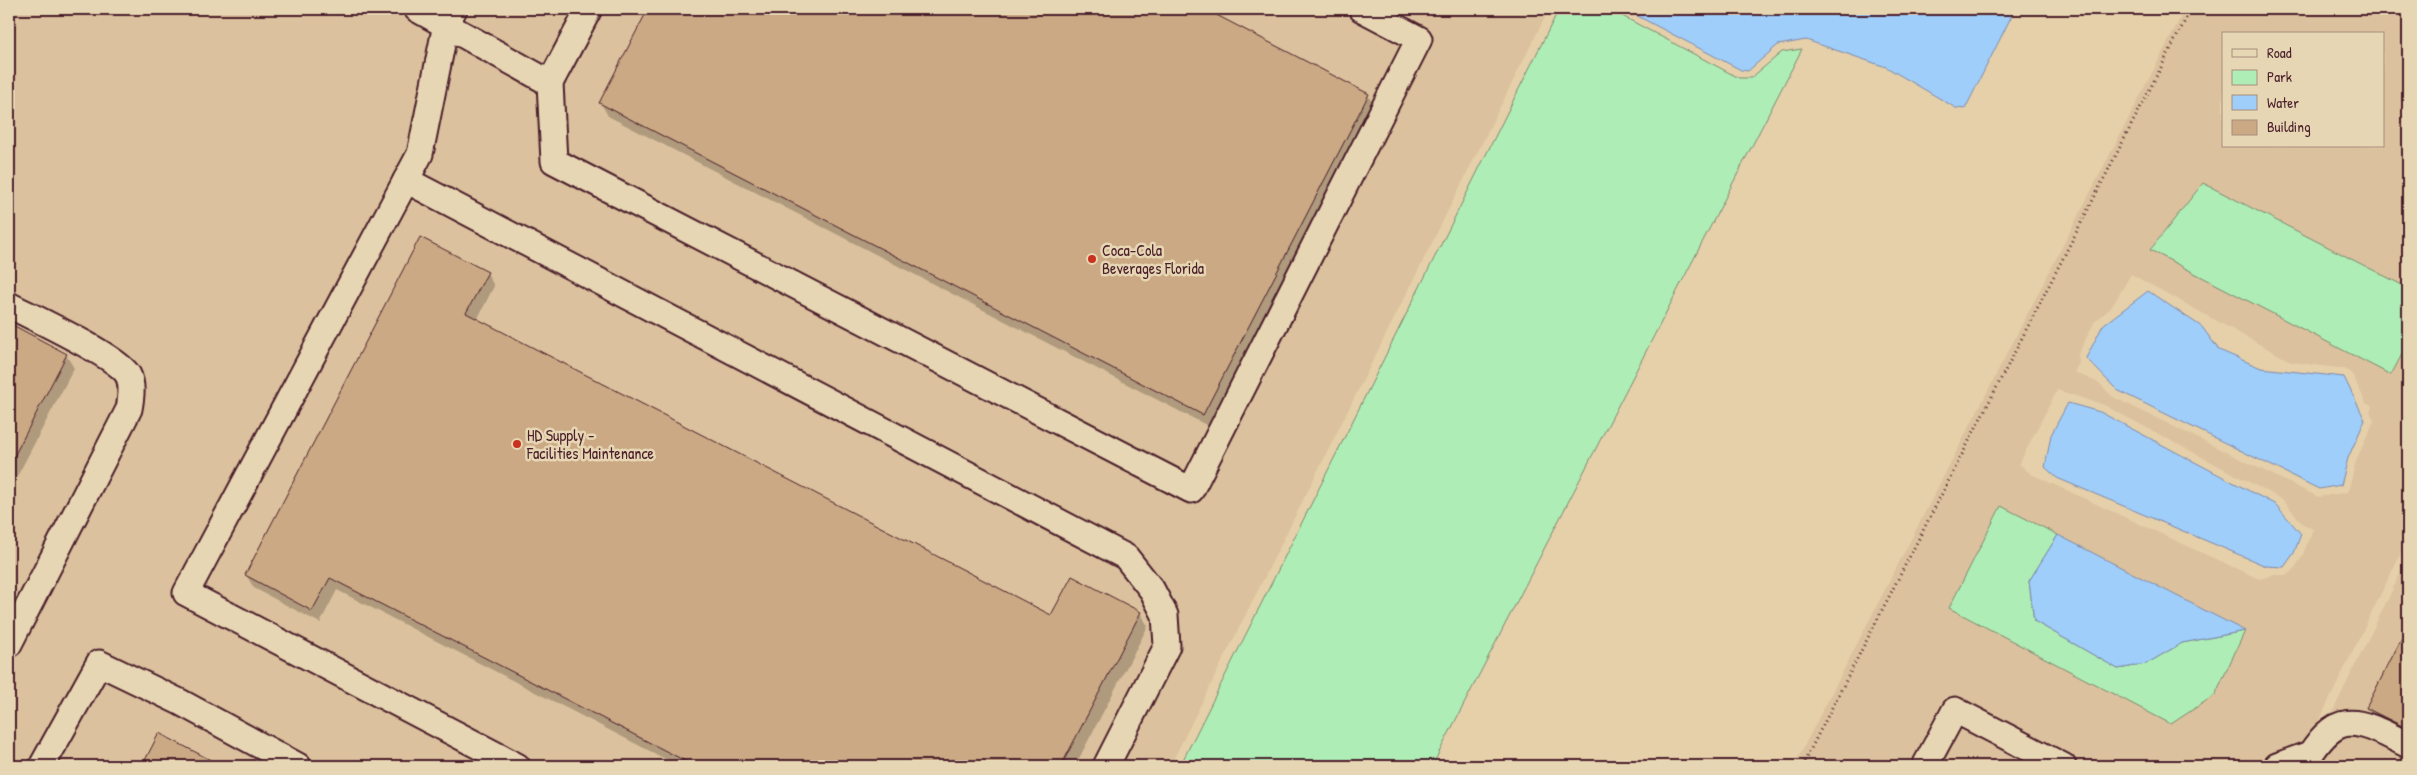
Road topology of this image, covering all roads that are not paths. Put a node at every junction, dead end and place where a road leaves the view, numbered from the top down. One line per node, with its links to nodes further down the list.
1 (417, 9): 4 (street)
2 (589, 9): 5 (street)
3 (1362, 9): 5 (street)
4 (451, 20): 5 (street); 6 (street)
5 (550, 83)
6 (406, 180): 13 (street); 14 (street)
7 (9, 304): 8 (street)
8 (9, 644)
9 (2408, 745): 10 (street)
10 (2307, 760): 17 (street)
11 (42, 766): 12 (street)
12 (298, 766)
13 (517, 766)
14 (1106, 766)
15 (1925, 766): 16 (street)
16 (2063, 766)
17 (2277, 766)

